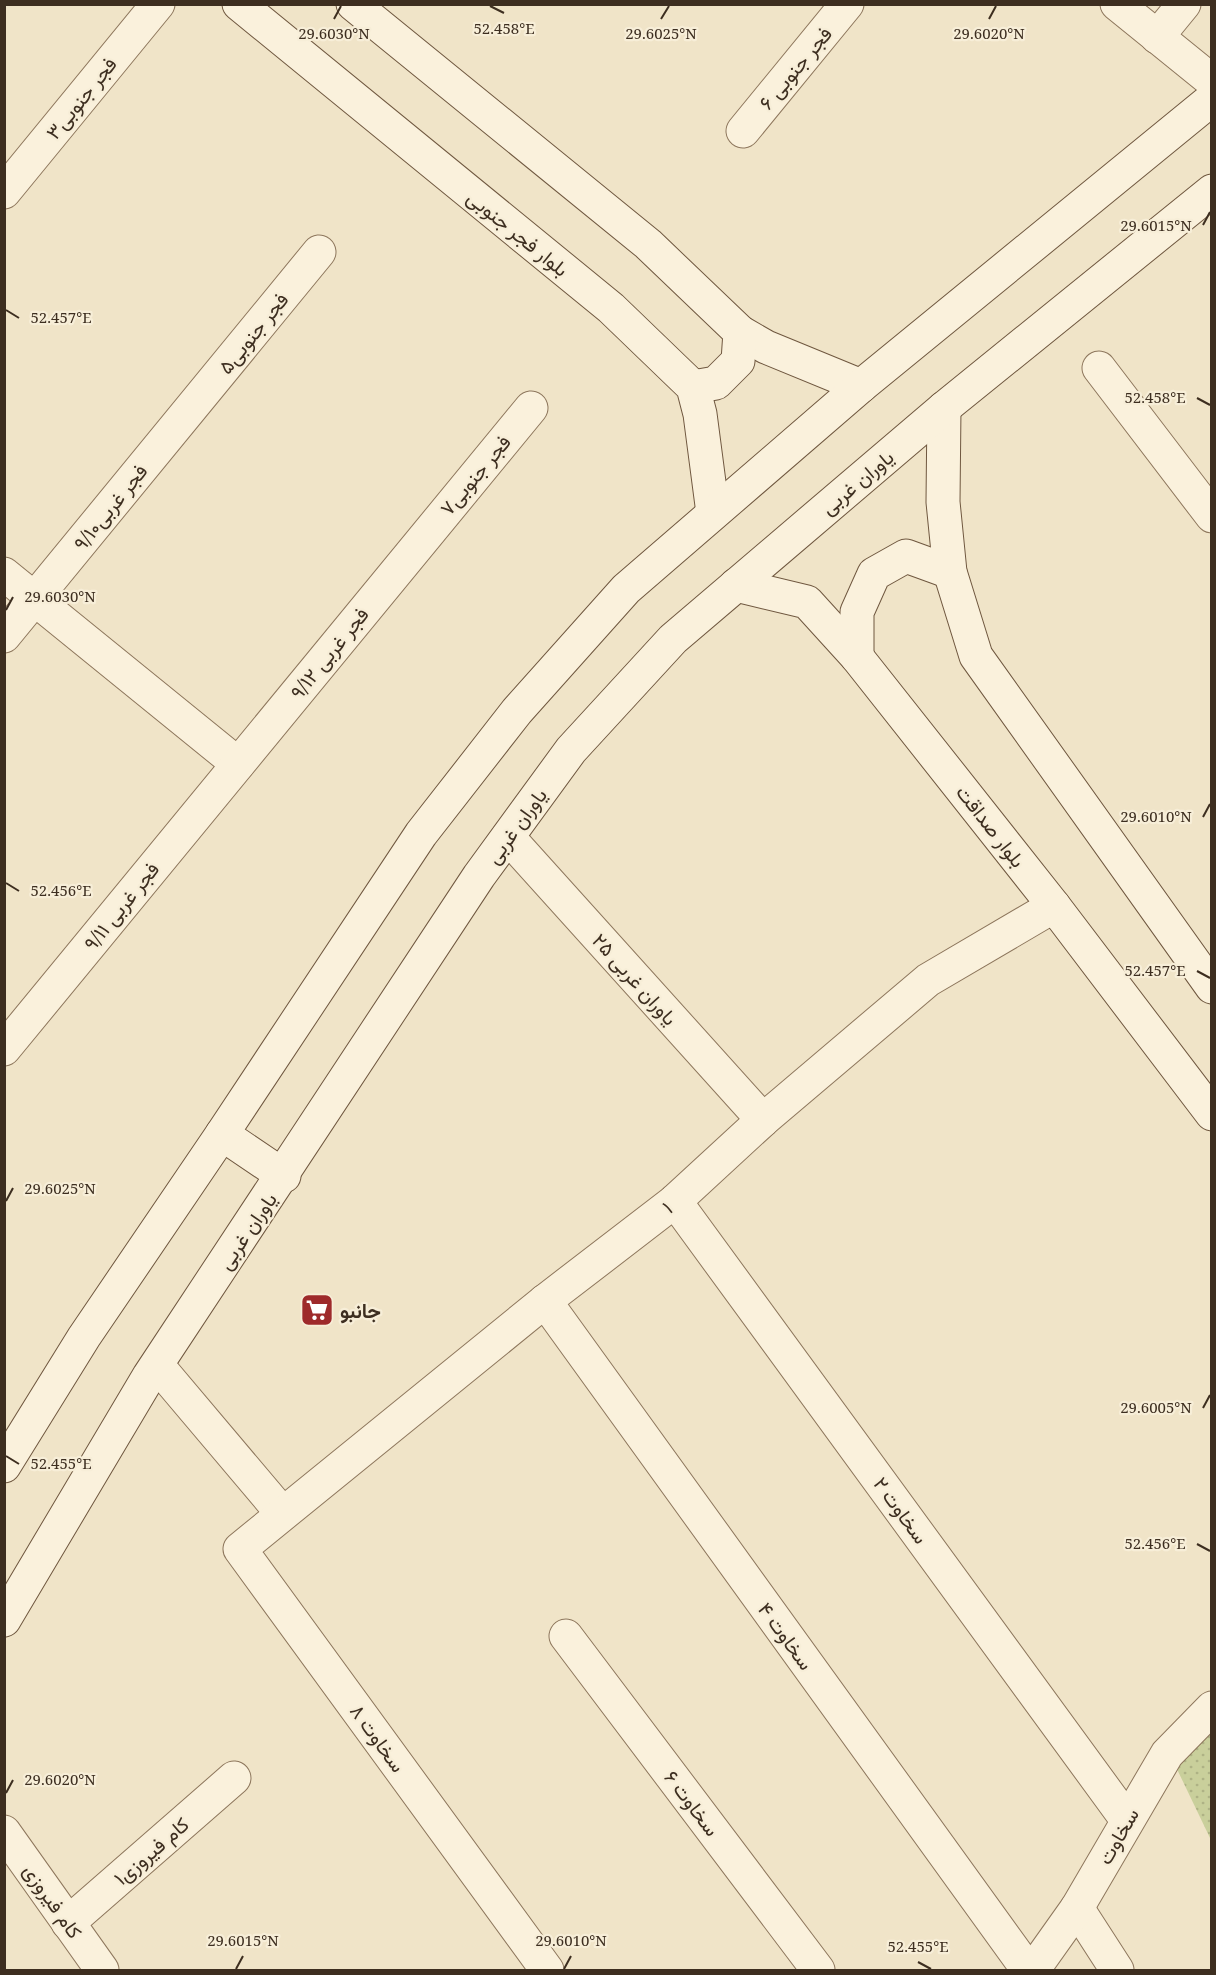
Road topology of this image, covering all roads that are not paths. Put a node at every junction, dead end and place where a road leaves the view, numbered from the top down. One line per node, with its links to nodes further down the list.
1 (158, 4): 12 (street, فجر جنوبی۳)
2 (239, 4): 17 (street, بلوار فجر جنوبی)
3 (353, 4): 14 (street)
4 (848, 4): 10 (street, ۶ فجر جنوبی)
5 (1117, 4): 7 (street)
6 (1184, 4): 7 (street)
7 (1157, 37): 8 (street)
8 (1212, 81)
9 (1212, 99): 16 (street)
10 (743, 131)
11 (1212, 191): 19 (street, یاوران غربی)
12 (4, 192)
13 (319, 252): 20 (street, فجر جنوبی۵)
14 (740, 332): 16 (street); 17 (street)
15 (1099, 368): 22 (street)
16 (861, 386): 21 (street)
17 (693, 387): 21 (street)
18 (531, 408): 23 (street, فجر جنوبی۷)
19 (944, 408): 24 (street); 26 (street, یاوران غربی)
20 (186, 414): 27 (street, فجر غربی۹/۱۰)
21 (713, 513): 37 (street)
22 (1212, 516)
23 (419, 542): 30 (street, ۹/۱۲ فجر غربی)
24 (950, 572): 29 (street); 33 (street)
25 (4, 574): 27 (street)
26 (736, 585): 29 (street, بلوار صداقت); 31 (street, یاوران غربی)
27 (35, 599): 28 (street, فجر غربی۹/۱۰); 30 (street)
28 (4, 636)
29 (857, 657): 32 (street, بلوار صداقت)
30 (238, 764): 34 (street, ۹/۱۱ فجر غربی)
31 (508, 837): 36 (street, یاوران غربی ۲۵); 38 (street, یاوران غربی)
32 (1054, 906): 35 (street, بلوار صداقت); 36 (street, ۱)
33 (1212, 987)
34 (4, 1049)
35 (1212, 1114)
36 (763, 1120): 39 (street, ۱)
37 (222, 1134): 38 (street); 42 (street)
38 (284, 1176): 41 (street, یاوران غربی)
39 (675, 1201): 40 (street, ۱); 48 (street, سخاوت ۲)
40 (545, 1301): 43 (street, ۱); 55 (street, سخاوت ۴)
41 (157, 1365): 43 (street); 44 (street, یاوران غربی)
42 (4, 1466)
43 (282, 1513): 53 (street, سخاوت ۸)
44 (4, 1620)
45 (566, 1636): 54 (street, سخاوت ۶)
46 (1212, 1708): 48 (street, سخاوت)
47 (234, 1778): 51 (street, کام فیروزی۱)
48 (1127, 1820): 50 (street, سخاوت)
49 (4, 1832): 51 (street, کام فیروزی)
50 (1077, 1908): 56 (street, سخاوت); 57 (street)
51 (68, 1923): 52 (street, کام فیروزی)
52 (102, 1971)
53 (547, 1971)
54 (818, 1971)
55 (1028, 1971)
56 (1033, 1971)
57 (1117, 1971)

